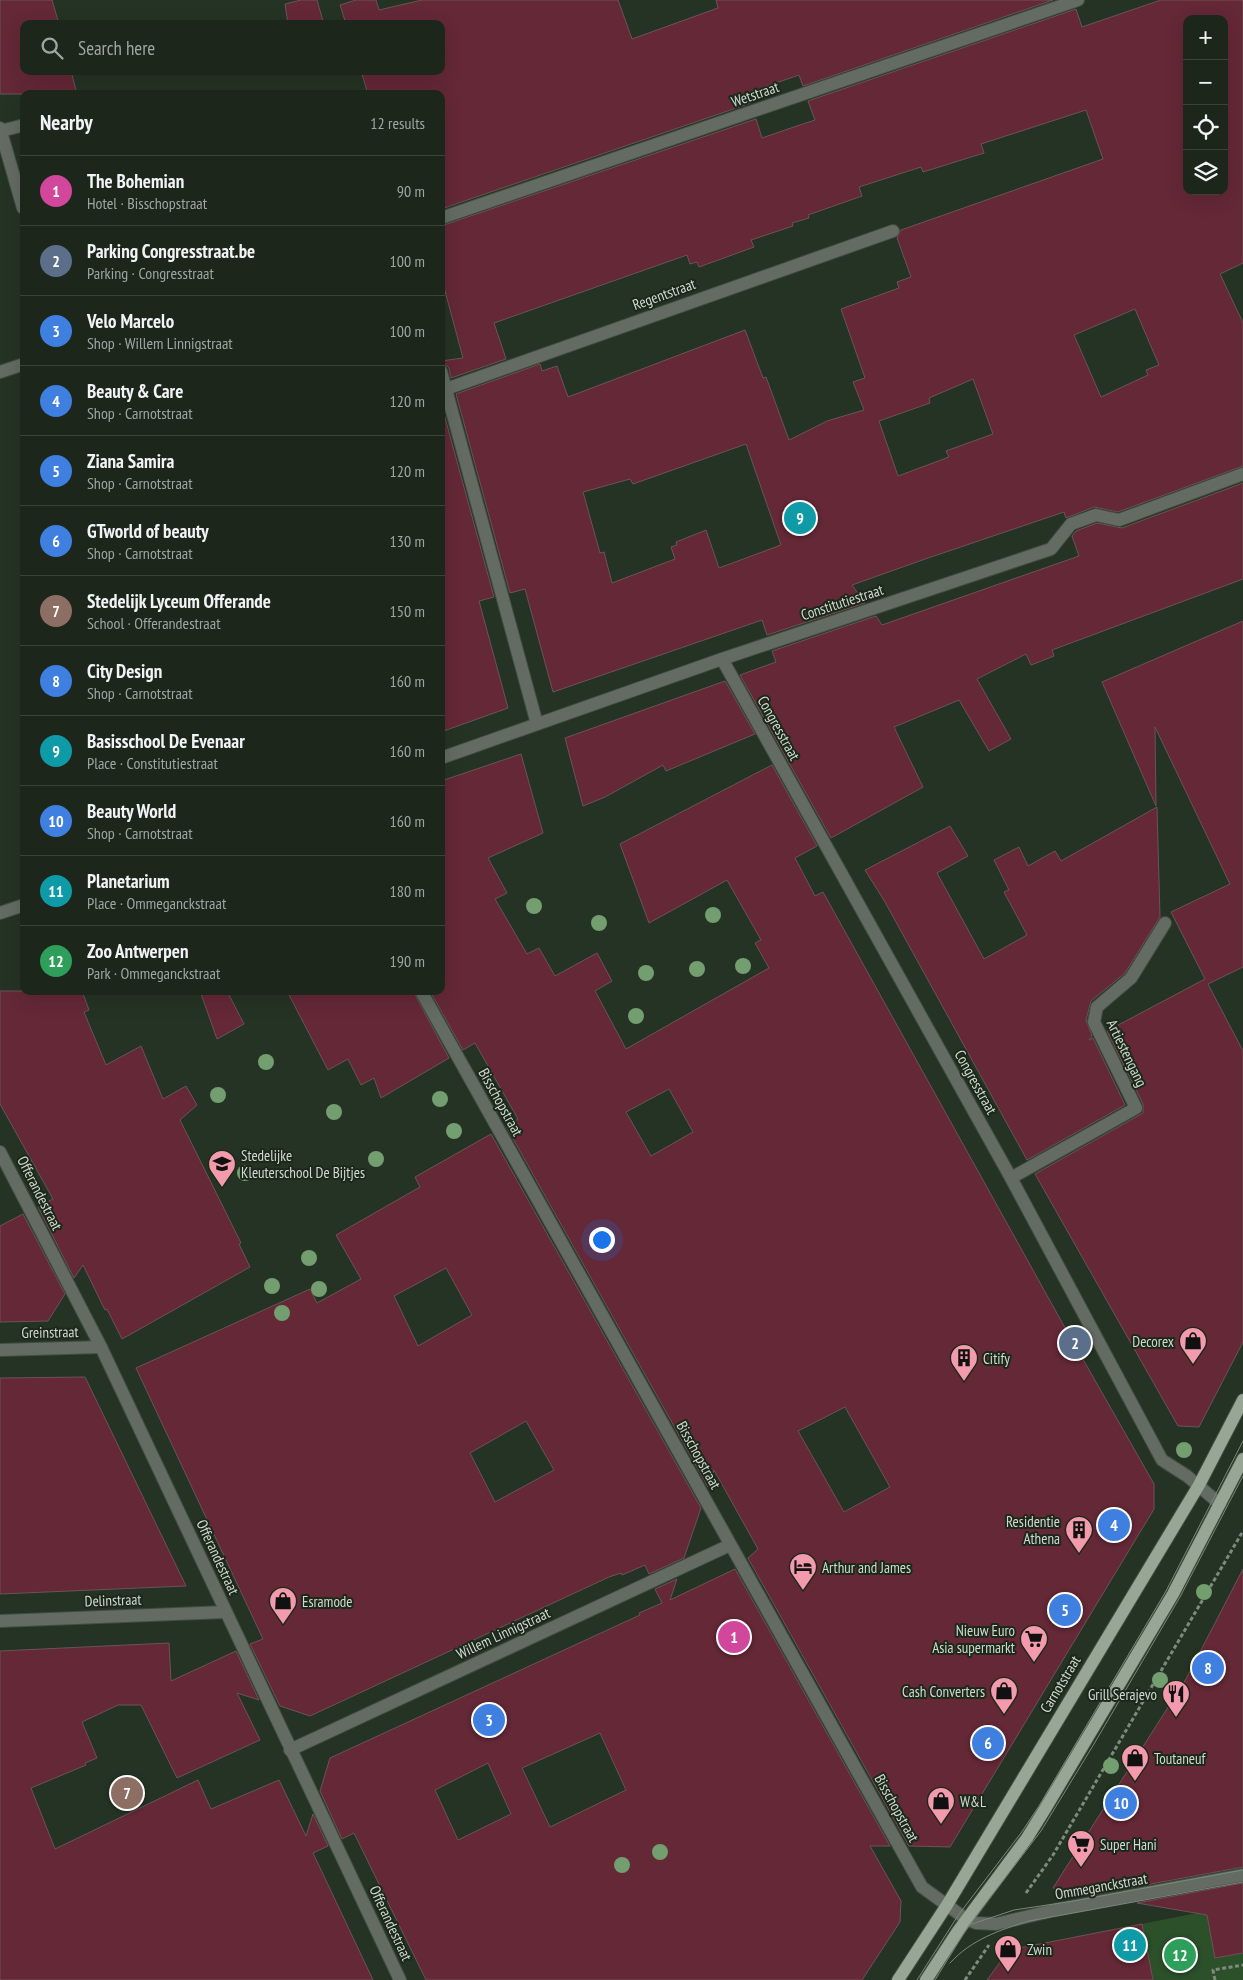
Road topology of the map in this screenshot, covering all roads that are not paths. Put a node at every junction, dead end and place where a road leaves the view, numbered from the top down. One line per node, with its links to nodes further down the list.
1 (1078, 0): 5 (street, Wetstraat)
2 (20, 126): 3 (street)
3 (0, 130): 4 (street)
4 (20, 198)
5 (445, 217)
6 (892, 230): 10 (street, Regentstraat)
7 (20, 365): 8 (street)
8 (0, 372)
9 (445, 385): 10 (street)
10 (446, 389): 13 (street)
11 (1243, 474): 12 (street, Constitutiestraat)
12 (722, 659): 13 (street, Constitutiestraat); 20 (street, Congresstraat)
13 (537, 724): 14 (street, Constitutiestraat)
14 (445, 757)
15 (20, 906): 16 (street)
16 (0, 913)
17 (1165, 923): 20 (street, Artiestengang)
18 (423, 995): 27 (street, Bisschopstraat)
19 (0, 1152): 21 (street, Offerandestraat)
20 (1011, 1178): 25 (street, Congresstraat)
21 (101, 1347): 22 (street, Greinstraat); 28 (street, Offerandestraat)
22 (0, 1350)
23 (1243, 1400): 25 (main road, Carnotstraat)
24 (1243, 1459): 26 (main road)
25 (1198, 1485): 26 (street, Congresstraat); 32 (main road, Carnotstraat)
26 (1220, 1504): 33 (main road)
27 (730, 1545): 30 (street, Willem Linnigstraat); 32 (street, Bisschopstraat)
28 (226, 1612): 29 (street, Delinstraat); 30 (street, Offerandestraat)
29 (0, 1621)
30 (290, 1750): 34 (street, Offerandestraat)
31 (1243, 1875): 33 (street, Ommeganckstraat)
32 (947, 1905): 33 (street, Bisschopstraat); 35 (main road, Carnotstraat)
33 (966, 1919): 36 (main road)
34 (400, 1980)
35 (898, 1980)
36 (926, 1980)

